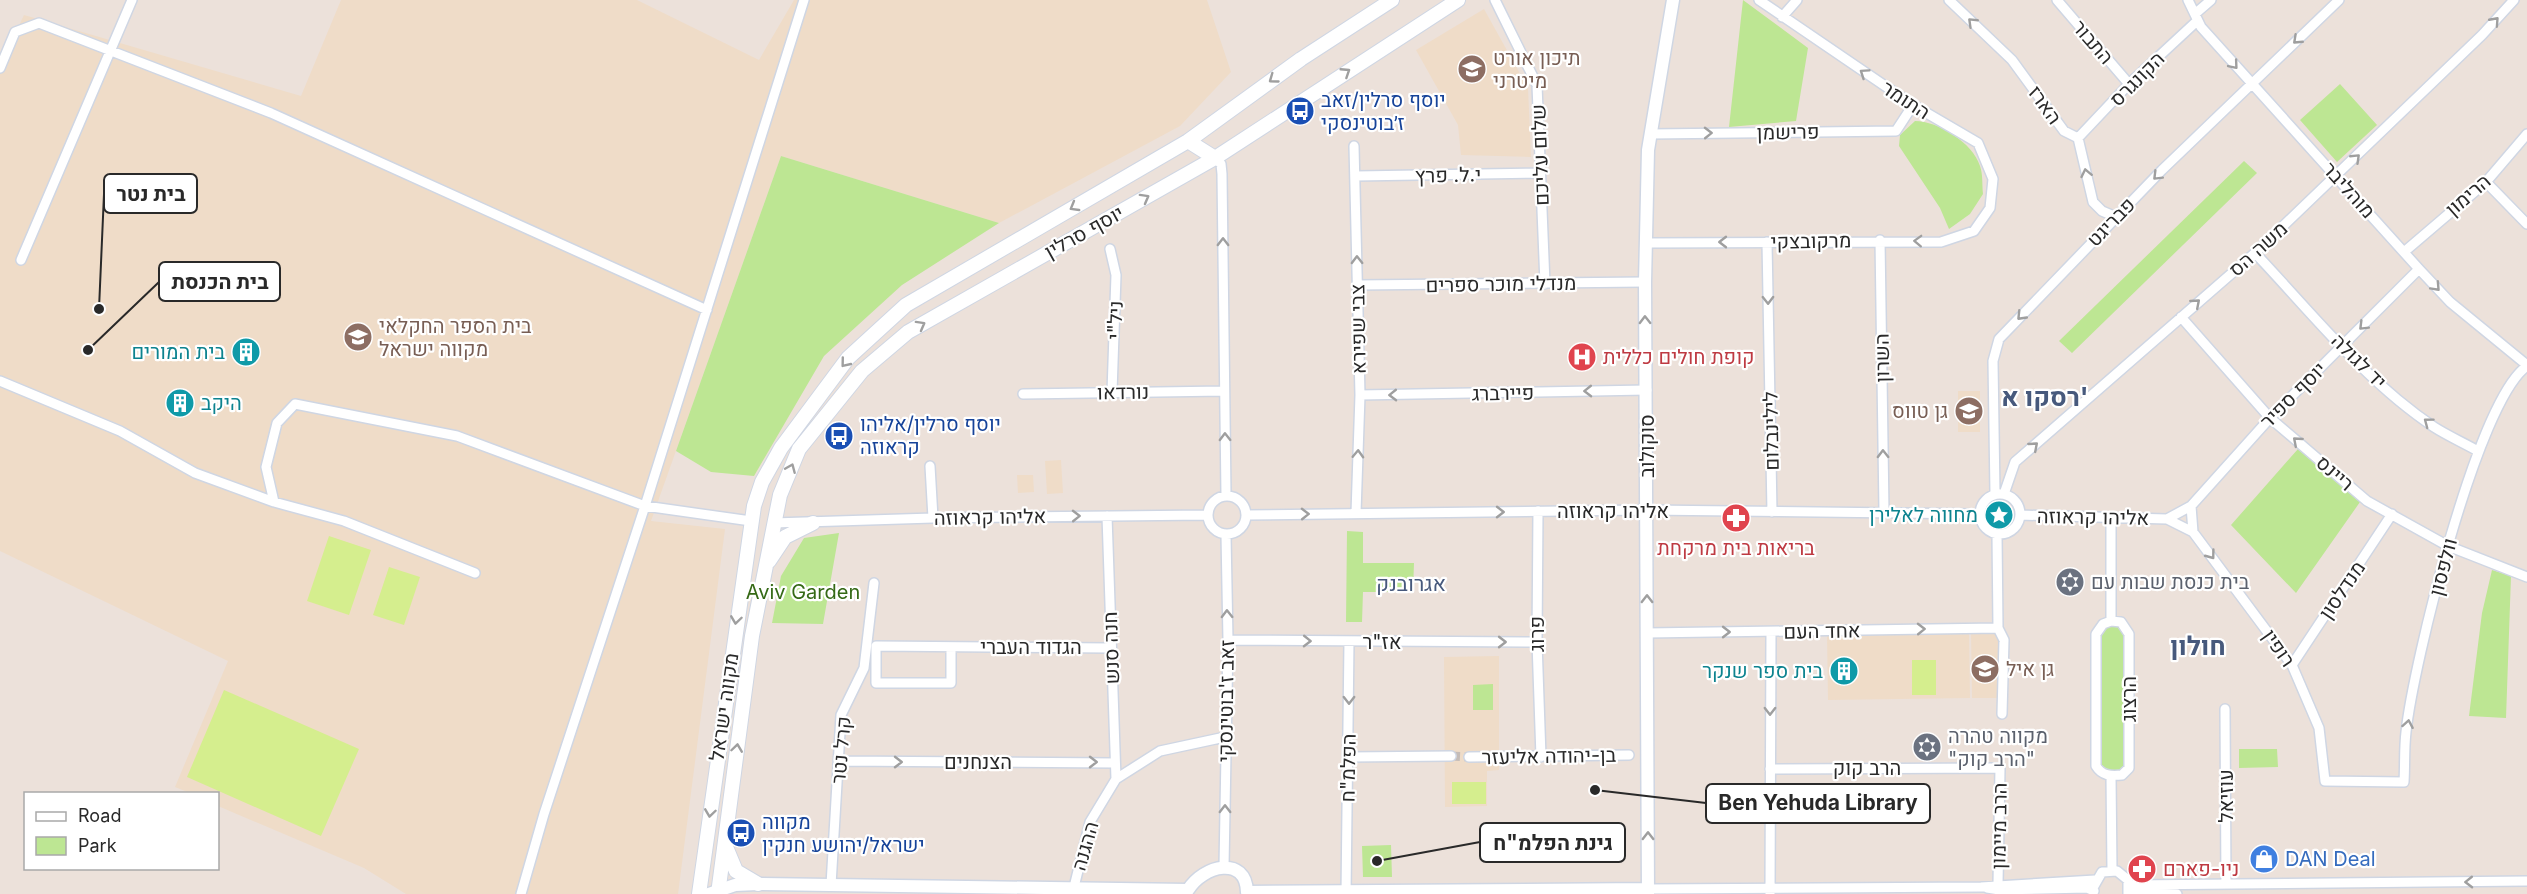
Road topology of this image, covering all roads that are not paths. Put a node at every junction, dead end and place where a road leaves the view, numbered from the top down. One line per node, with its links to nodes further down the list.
1 (132, 0): 17 (street)
2 (804, 0): 48 (street)
3 (1392, 0): 25 (main road, יוסף סרלין, one-way to 25)
4 (1458, 0): 26 (main road, יוסף סרלין, one-way to 4)
5 (1495, 0): 29 (street, שלום עליכם)
6 (1672, 0): 22 (street, סוקולוב)
7 (1758, 0): 15 (street, התומר)
8 (1797, 0): 15 (street)
9 (1949, 0): 24 (street, הארז, one-way to 9)
10 (2057, 0): 19 (street, התבור)
11 (2188, 0): 16 (street, מוהליבר)
12 (2211, 0): 16 (street, הקונגרס)
13 (2339, 0): 20 (street, פבריגט, one-way to 20)
14 (2514, 0): 32 (street, משה הס, one-way to 14)
15 (1782, 17): 21 (street, התומר, one-way to 15)
16 (2197, 17): 19 (street, הקונגרס); 20 (street, מוהליבר, one-way to 20)
17 (111, 51): 18 (street); 43 (street); 48 (street)
18 (0, 68)
19 (2129, 84): 24 (street, הקונגרס)
20 (2250, 84): 32 (street, מוהליבר); 34 (street, פבריגט, one-way to 34)
21 (1913, 105): 22 (street, פרישמן, one-way to 21); 36 (street, התומר)
22 (1650, 134): 39 (street, סוקולוב)
23 (2527, 134): 33 (street, הרימון)
24 (2078, 138): 34 (street, הארז, one-way to 24)
25 (1188, 141): 28 (main road); 82 (main road, יוסף סרלין, one-way to 82)
26 (1239, 142): 28 (main road, יוסף סרלין); 30 (street)
27 (1354, 146): 31 (street, צבי שפירא)
28 (1215, 158): 30 (street); 83 (main road, יוסף סרלין, one-way to 28)
29 (1539, 173): 31 (street, י.ל. פרץ); 46 (street, שלום עליכם)
30 (1222, 174): 54 (street, one-way to 30)
31 (1356, 176): 47 (street, צבי שפירא, one-way to 31)
32 (2337, 176): 41 (street, מוהליבר); 42 (street, משה הס)
33 (2486, 182): 35 (street); 41 (street, הרימון)
34 (2116, 217): 60 (street, פבריגט, one-way to 60)
35 (2527, 224)
36 (1974, 231): 37 (street, מרקובצקי, one-way to 37)
37 (1880, 240): 38 (street, מרקובצקי); 71 (street, השרון, one-way to 37)
38 (1767, 242): 39 (street, מרקובצקי, one-way to 39); 70 (street, לילינבלום, one-way to 70)
39 (1646, 243): 45 (street, סוקולוב)
40 (1110, 249): 55 (street, ניל"י)
41 (2404, 252): 44 (street, מוהליבר)
42 (2255, 253): 49 (street, משה הס, one-way to 42); 50 (street, יד לגולה)
43 (21, 260)
44 (2419, 269): 50 (street, יוסף ספיר, one-way to 50); 51 (street, מוהליבר, one-way to 51)
45 (1645, 282): 46 (street, מנדלי מוכר ספרים); 53 (street, סוקולוב, one-way to 45)
46 (1545, 284): 47 (street, מנדלי מוכר ספרים)
47 (1358, 285): 57 (street, צבי שפירא)
48 (707, 310): 66 (street)
49 (2181, 317): 58 (street, ריינס); 61 (street, משה הס, one-way to 49)
50 (2342, 346): 58 (street, יוסף ספיר); 59 (street, יד לגולה, one-way to 50)
51 (2527, 366): 59 (street, וולפסון)
52 (0, 381): 65 (street)
53 (1647, 390): 57 (street, פיירברג, one-way to 57); 68 (street, סוקולוב)
54 (1224, 391): 55 (street, נורדאו); 64 (street, one-way to 54)
55 (1112, 392): 56 (street, נורדאו)
56 (1023, 394)
57 (1360, 395): 72 (street, צבי שפירא, one-way to 57)
58 (2270, 417): 67 (street, יוסף ספיר); 74 (street, ריינס, one-way to 58)
59 (2478, 451): 88 (street, וולפסון)
60 (1994, 459): 61 (street); 63 (street, פבריגט)
61 (2015, 462): 63 (street, משה הס)
62 (930, 466): 79 (street)
63 (2000, 494): 73 (street); 78 (street)
64 (1226, 495): 75 (street); 76 (street)
65 (274, 502): 66 (street); 90 (street)
66 (645, 506): 82 (street); 137 (street)
67 (2191, 506): 81 (street, יוסף ספיר); 85 (street)
68 (1647, 510): 69 (street, אליהו קראוזה); 70 (street, אליהו קראוזה); 96 (street, סוקולוב, one-way to 68)
69 (1538, 512): 72 (street, אליהו קראוזה, one-way to 69); 99 (street, פרוג)
70 (1772, 512): 71 (street, אליהו קראוזה)
71 (1884, 512): 73 (street, אליהו קראוזה)
72 (1356, 513): 76 (street, אליהו קראוזה, one-way to 72)
73 (1979, 514): 86 (street)
74 (2392, 514): 88 (street, ריינס); 102 (street, מנדלסון)
75 (1207, 515): 77 (street, אליהו קראוזה); 87 (street)
76 (1246, 515): 87 (street)
77 (1107, 516): 79 (street, אליהו קראוזה, one-way to 77); 101 (street, חנה סנש)
78 (2020, 516): 80 (street, אליהו קראוזה); 86 (street)
79 (933, 518): 84 (street, אליהו קראוזה)
80 (2111, 518): 81 (street, אליהו קראוזה); 93 (street)
81 (2167, 519): 85 (street, רופין)
82 (751, 521): 83 (main road); 138 (main road, מקווה ישראל, one-way to 138)
83 (773, 523): 84 (street, אליהו קראוזה); 89 (main road, מקווה ישראל)
84 (813, 523): 89 (main road)
85 (2193, 532): 102 (street, רופין, one-way to 102)
86 (1997, 534): 94 (street)
87 (1226, 535): 97 (street, זאב ז'בוטינסקי, one-way to 87)
88 (2448, 546): 91 (street, ריינס); 117 (street, וולפסון, one-way to 88)
89 (764, 568): 118 (main road, מקווה ישראל, one-way to 89)
90 (475, 573)
91 (2527, 577)
92 (874, 584): 111 (street, קרל נטר)
93 (2111, 621): 115 (street, הרצוג); 115 (street, הרצוג)
94 (1998, 628): 95 (street, אחד העם, one-way to 94); 104 (street)
95 (1770, 632): 96 (street, אחד העם, one-way to 95); 114 (street, one-way to 114)
96 (1647, 633): 134 (street, סוקולוב, one-way to 96)
97 (1228, 640): 98 (street, אז"ר, one-way to 98); 105 (street, זאב ז'בוטינסקי)
98 (1349, 641): 99 (street, אז"ר, one-way to 99); 108 (street, הפלמ"ח, one-way to 108)
99 (1537, 642): 110 (street, פרוג)
100 (951, 647): 100 (street, הגדוד העברי); 101 (street, הגדוד העברי)
101 (1110, 648): 112 (street, חנה סנש)
102 (2292, 664): 117 (street, רופין)
103 (2225, 709): 125 (street, עוזיאל)
104 (2002, 714)
105 (1225, 738): 116 (street, ההגנה); 119 (street, זאב ז'בוטינסקי, one-way to 105)
106 (1629, 755): 110 (street, בן-יהודה אליעזר)
107 (1451, 756): 108 (street)
108 (1349, 757): 133 (street, הפלמ"ח)
109 (1469, 757): 110 (street, בן-יהודה אליעזר)
110 (1541, 757)
111 (840, 761): 112 (street, הצנחנים, one-way to 112); 126 (street, קרל נטר)
112 (1116, 763): 116 (street, חנה סנש)
113 (2000, 768): 114 (street, הרב קוק); 124 (street, הרב מיימון)
114 (1770, 769): 129 (street)
115 (2111, 776): 120 (street)
116 (1116, 779): 128 (street, ההגנה)
117 (2325, 782)
118 (725, 843): 123 (main road); 131 (main road, מקווה ישראל)
119 (1224, 867): 132 (street); 136 (street)
120 (2112, 870): 121 (street); 130 (street)
121 (2095, 880): 124 (street); 135 (street)
122 (2527, 881): 125 (street, one-way to 125)
123 (758, 884): 126 (street); 131 (street)
124 (1998, 884): 127 (street)
125 (2226, 884): 130 (street)
126 (831, 885): 128 (street)
127 (1981, 887): 129 (street); 135 (street)
128 (1075, 891): 132 (street)
129 (1770, 891): 134 (street)
130 (2128, 891): 139 (street)
131 (715, 892)
132 (1189, 892)
133 (1346, 892): 134 (street); 136 (street)
134 (1648, 892)
135 (2094, 892)
136 (1246, 893)
137 (521, 894)
138 (699, 894)
139 (2177, 894)

